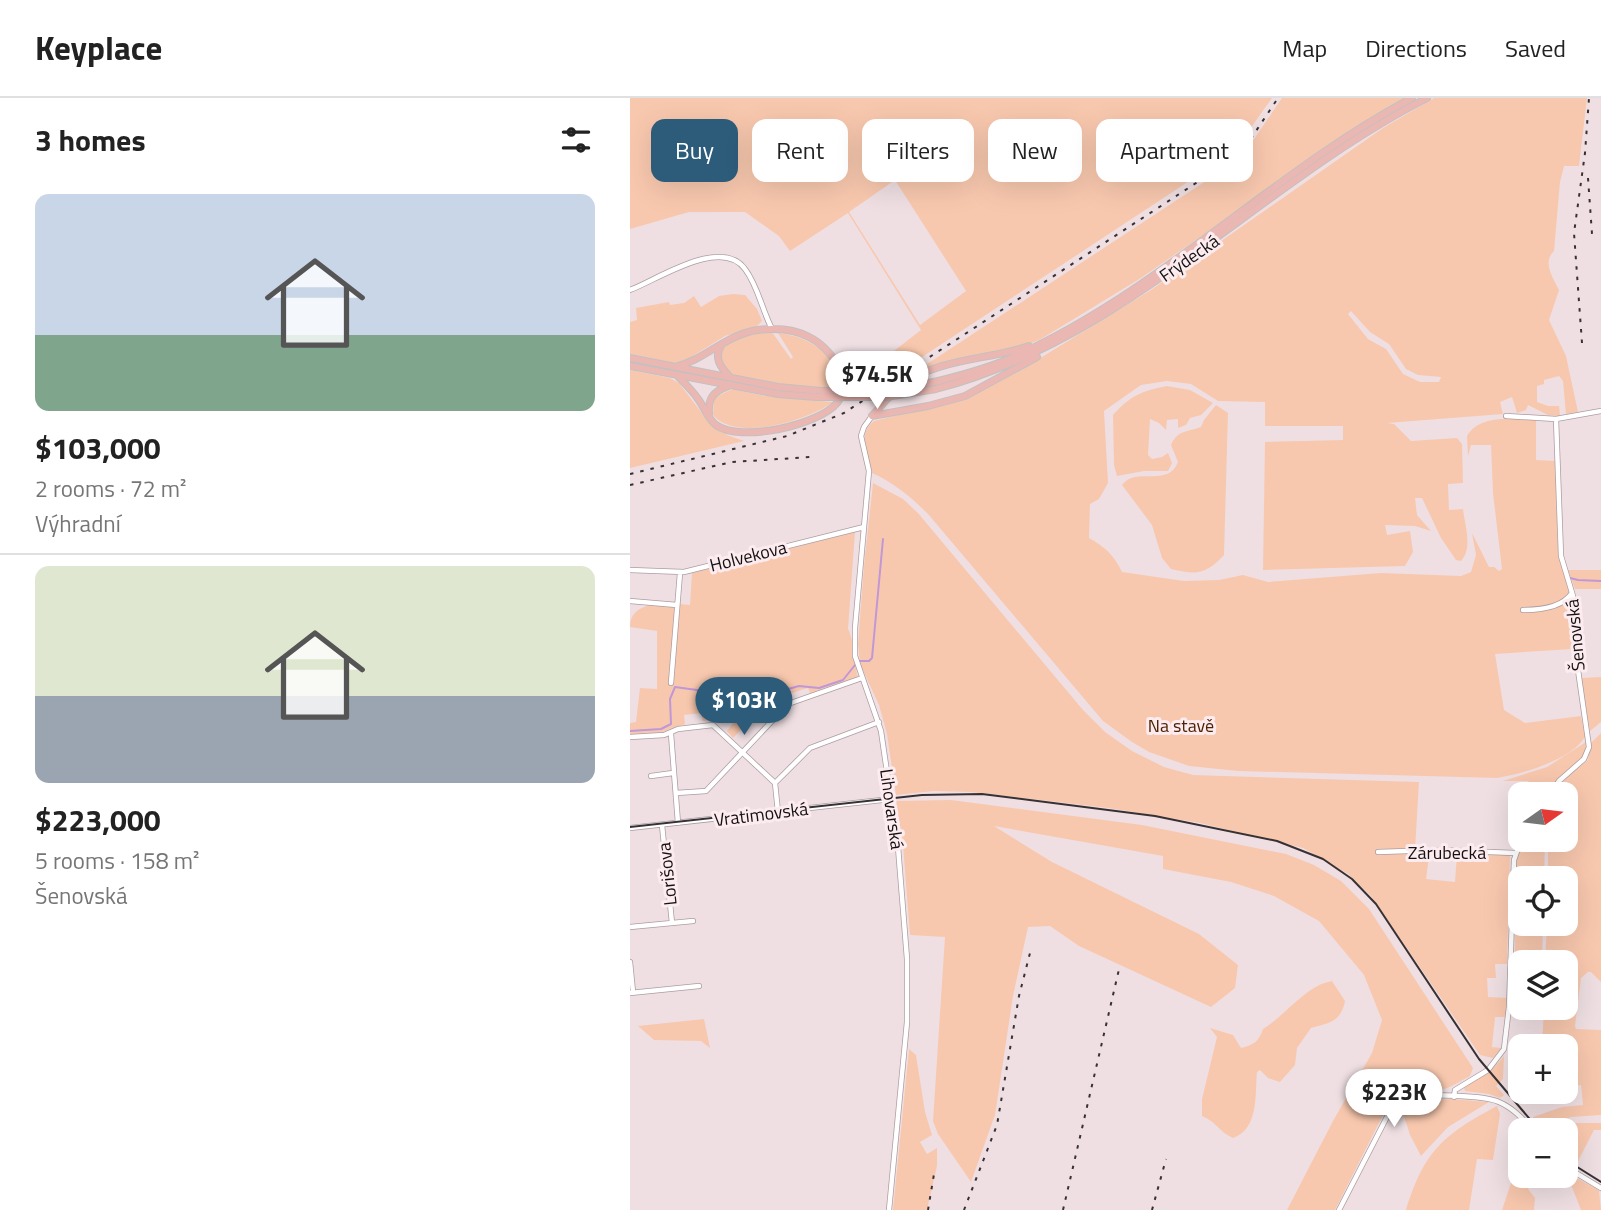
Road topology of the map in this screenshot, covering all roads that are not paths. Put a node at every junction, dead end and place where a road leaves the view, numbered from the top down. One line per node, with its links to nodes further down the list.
1 (1412, 98): 5 (main road, Frýdecká)
2 (1427, 98): 5 (main road, Frýdecká)
3 (630, 290): 4 (street)
4 (772, 329): 6 (main road); 14 (main road)
5 (1072, 331): 12 (main road, Frýdecká); 15 (main road); 15 (main road)
6 (727, 339): 9 (main road); 11 (main road)
7 (630, 358): 9 (main road)
8 (630, 366): 10 (main road)
9 (675, 367): 11 (main road)
10 (677, 375): 11 (main road); 14 (main road)
11 (731, 382): 12 (main road, bridge); 12 (main road, bridge); 14 (main road)
12 (935, 385)
13 (1601, 411): 17 (street)
14 (709, 416)
15 (872, 416): 18 (street, Lihovarská)
16 (1506, 416): 17 (street)
17 (1556, 419): 21 (street, Šenovská)
18 (864, 527): 20 (street, Holvekova); 25 (street, Lihovarská)
19 (630, 570): 20 (street, Holvekova)
20 (680, 573): 23 (street)
21 (1572, 592): 24 (street); 33 (street, Šenovská)
22 (630, 601): 23 (street)
23 (677, 605): 26 (street)
24 (1523, 610)
25 (862, 678): 27 (street, Lihovarská); 30 (street)
26 (671, 683)
27 (879, 722): 34 (street); 36 (street, Lihovarská)
28 (671, 734): 29 (street); 30 (street); 31 (street)
29 (630, 737)
30 (743, 752): 34 (street); 35 (street)
31 (673, 773): 32 (street); 35 (street)
32 (651, 776)
33 (1558, 782)
34 (775, 783): 37 (street)
35 (676, 793): 38 (street)
36 (891, 799): 37 (street, Vratimovská); 53 (street, Lihovarská)
37 (778, 812): 38 (street, Vratimovská)
38 (678, 823): 39 (street, Vratimovská)
39 (662, 825): 40 (street, Vratimovská); 44 (street, Lorišova)
40 (630, 828)
41 (1378, 852): 42 (street, Zárubecká)
42 (1515, 853): 49 (street)
43 (693, 921): 44 (street)
44 (671, 923): 45 (street)
45 (630, 927)
46 (630, 962): 48 (street)
47 (699, 986): 48 (street)
48 (631, 993)
49 (1454, 1097): 50 (street); 54 (street)
50 (1519, 1118)
51 (1578, 1174): 52 (street)
52 (1601, 1188)
53 (889, 1210)
54 (1339, 1210)

